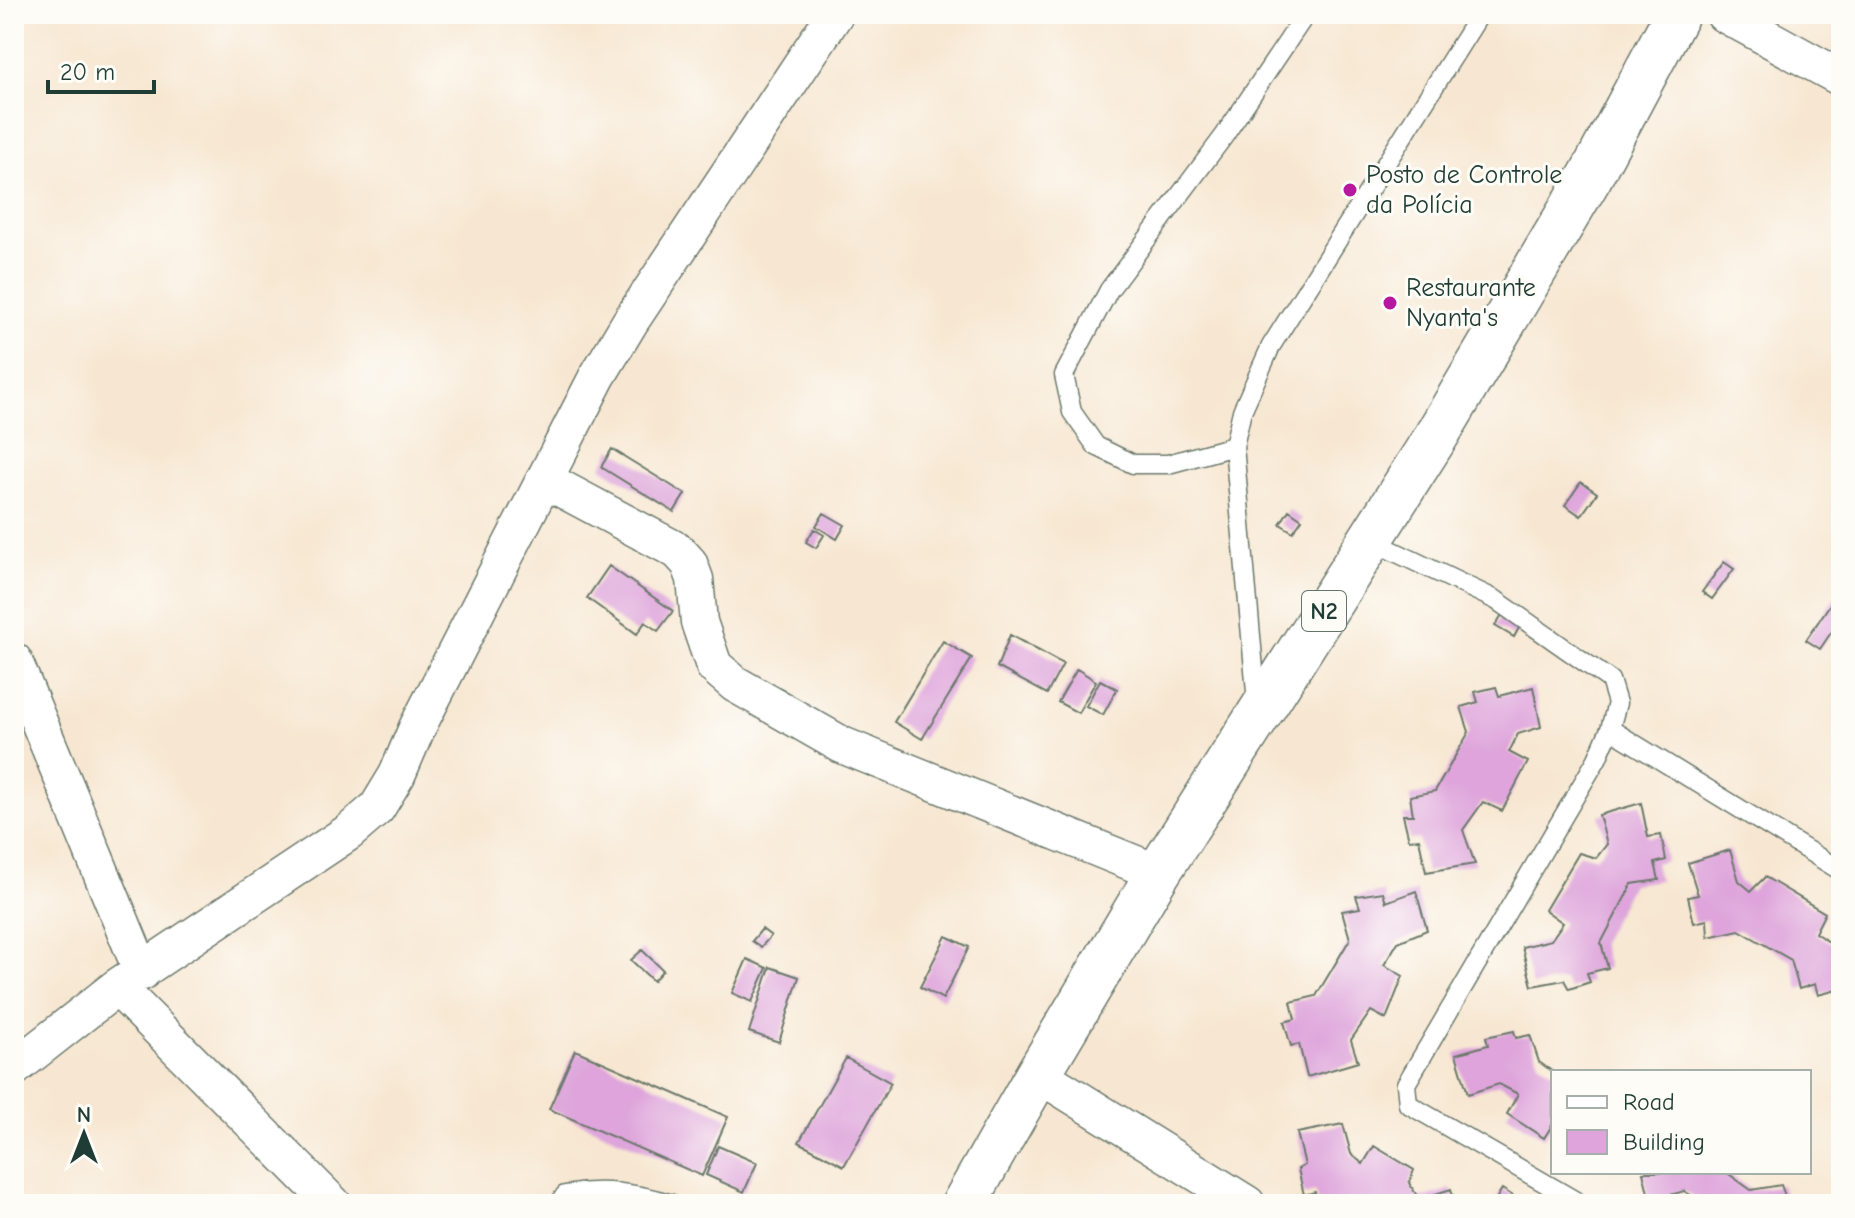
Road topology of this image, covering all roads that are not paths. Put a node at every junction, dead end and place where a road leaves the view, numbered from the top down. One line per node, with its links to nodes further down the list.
1 (835, 14): 8 (street)
2 (1306, 14): 7 (lane)
3 (1480, 14): 7 (lane)
4 (1677, 14): 9 (main road, N2)
5 (1724, 14): 6 (street)
6 (1841, 78)
7 (1234, 446): 11 (lane)
8 (545, 480): 14 (street); 15 (street)
9 (1370, 540): 11 (main road, N2); 12 (lane)
10 (14, 661): 15 (street)
11 (1258, 714): 14 (main road, N2)
12 (1610, 729): 13 (lane); 23 (lane)
13 (1841, 871)
14 (1158, 873): 17 (main road, N2)
15 (129, 979): 16 (street); 18 (street)
16 (14, 1068)
17 (1038, 1074): 21 (main road, N2); 22 (street)
18 (333, 1204)
19 (559, 1204): 20 (lane)
20 (672, 1204)
21 (964, 1204)
22 (1247, 1204)
23 (1581, 1204)

